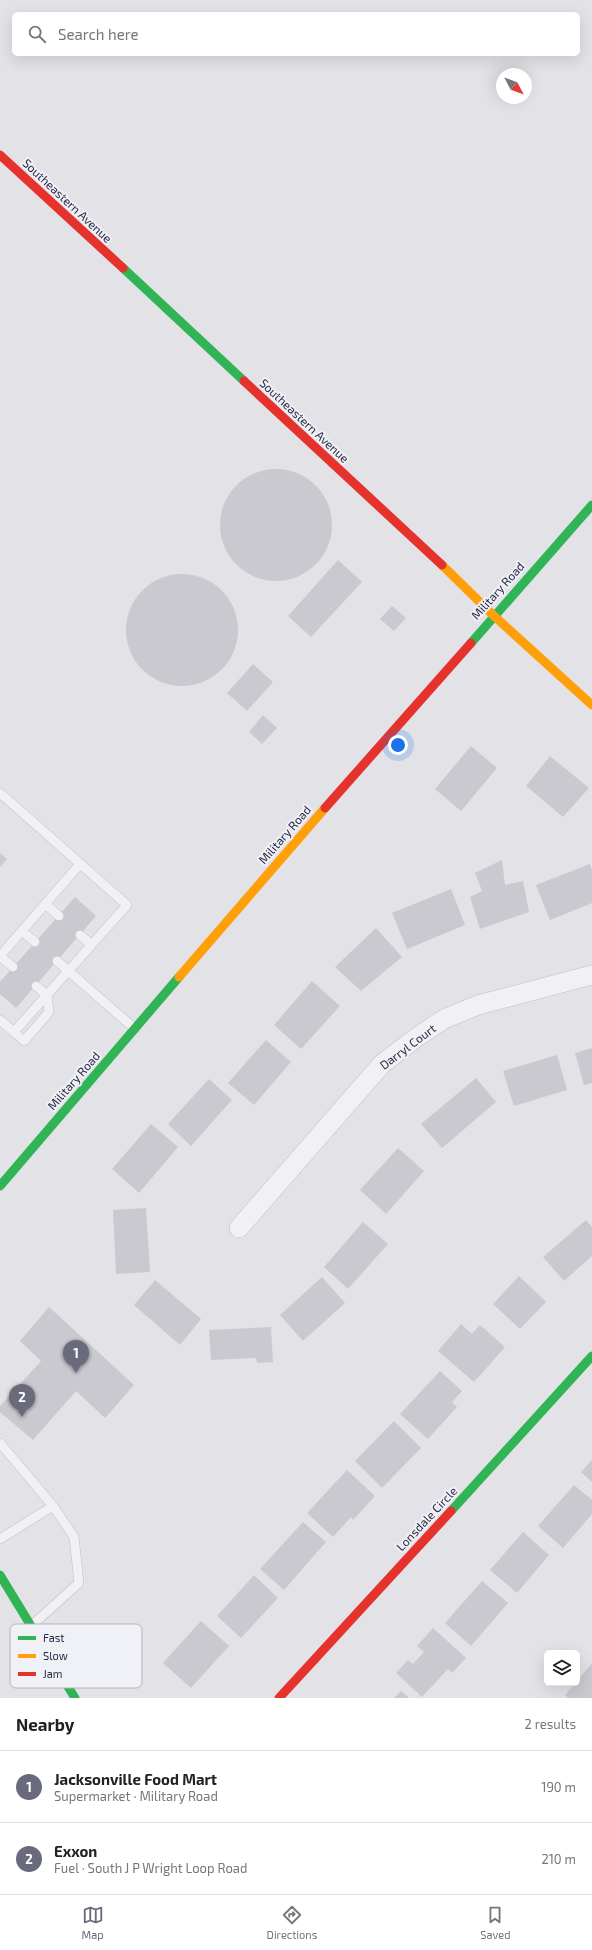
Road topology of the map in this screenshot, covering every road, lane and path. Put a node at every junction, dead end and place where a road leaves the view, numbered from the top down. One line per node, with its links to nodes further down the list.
1 (0, 155): 3 (street, Southeastern Avenue)
2 (592, 505): 3 (street, Military Road)
3 (493, 615): 4 (street, Southeastern Avenue); 21 (street, Military Road)
4 (592, 705)
5 (0, 793): 6 (lane)
6 (80, 864): 7 (lane); 12 (lane)
7 (45, 904): 8 (lane); 9 (lane)
8 (59, 916)
9 (22, 931): 11 (lane); 13 (lane)
10 (80, 935): 12 (lane)
11 (35, 942)
12 (91, 944): 16 (lane)
13 (0, 956): 15 (lane)
14 (57, 961): 16 (lane)
15 (13, 967)
16 (69, 971): 19 (lane); 21 (lane)
17 (592, 975): 24 (street, Darryl Court)
18 (36, 986): 19 (lane)
19 (47, 995): 22 (lane); 22 (lane)
20 (0, 1020): 22 (lane)
21 (135, 1029): 23 (street, Military Road)
22 (14, 1032)
23 (0, 1186)
24 (239, 1228)
25 (592, 1356): 34 (street, Lonsdale Circle)
26 (0, 1443): 27 (lane)
27 (53, 1506): 28 (lane); 31 (lane)
28 (0, 1540)
29 (0, 1575): 30 (street)
30 (30, 1624)
31 (33, 1624)
32 (69, 1688): 33 (street)
33 (75, 1698)
34 (279, 1698)

